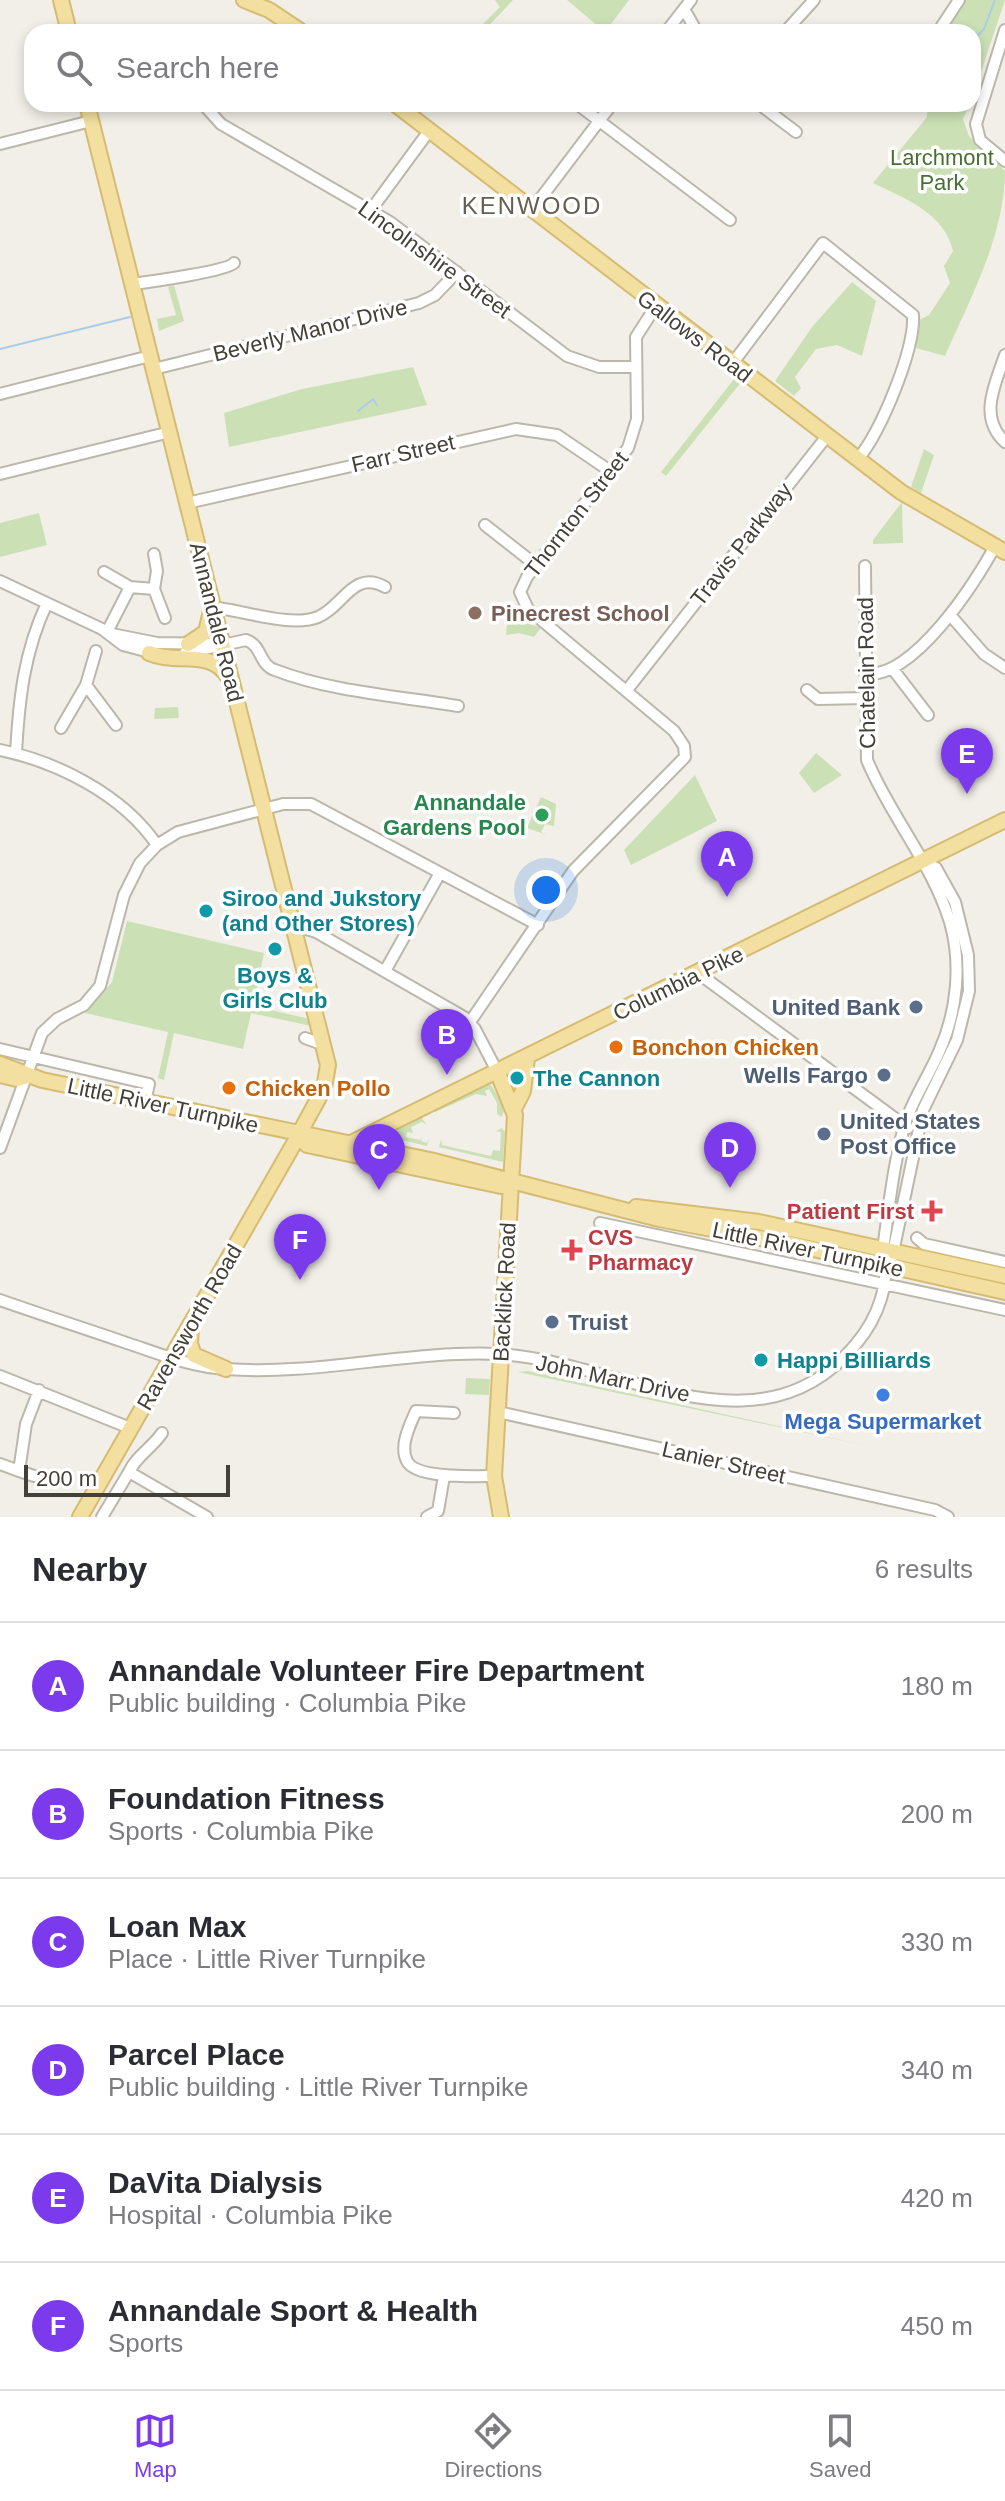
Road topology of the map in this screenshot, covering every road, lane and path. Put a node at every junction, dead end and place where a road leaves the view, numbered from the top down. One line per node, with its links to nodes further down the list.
1 (61, 0): 6 (main road)
2 (814, 0): 10 (street)
3 (959, 0): 11 (street)
4 (251, 1): 7 (main road)
5 (687, 4): 8 (street); 9 (street)
6 (67, 24)
7 (289, 24)
8 (672, 24)
9 (694, 24)
10 (792, 24)
11 (943, 24)
12 (1005, 30): 13 (street)
13 (981, 108)
14 (89, 112): 21 (main road, Annandale Road)
15 (210, 112): 27 (street, Lincolnshire Street)
16 (405, 112): 23 (main road, Gallows Road)
17 (587, 112): 22 (street)
18 (606, 112): 22 (street)
19 (770, 112): 24 (street)
20 (980, 112): 26 (street)
21 (91, 121): 25 (street); 32 (main road, Annandale Road)
22 (599, 121): 28 (street); 29 (street)
23 (429, 131): 27 (street); 28 (main road, Gallows Road)
24 (796, 132)
25 (0, 144)
26 (1005, 161)
27 (371, 210): 31 (street, Lincolnshire Street)
28 (531, 211): 33 (main road, Gallows Road)
29 (730, 220)
30 (234, 263): 32 (street)
31 (457, 272): 35 (street, Beverly Manor Drive); 37 (street, Lincolnshire Street)
32 (132, 284): 35 (main road, Annandale Road)
33 (656, 306): 36 (main road, Gallows Road); 37 (street, Thornton Street)
34 (1005, 355): 41 (street)
35 (152, 363): 38 (street, Beverly Manor Drive); 39 (main road, Annandale Road)
36 (732, 364): 40 (main road, Gallows Road); 42 (street)
37 (635, 367): 43 (street, Thornton Street)
38 (0, 394)
39 (170, 432): 44 (street); 45 (main road, Annandale Road)
40 (827, 436): 42 (main road, Gallows Road); 70 (street, Travis Parkway)
41 (1005, 442)
42 (858, 459): 47 (main road, Gallows Road)
43 (610, 471): 45 (street, Farr Street); 49 (street, Thornton Street)
44 (0, 474)
45 (187, 503): 57 (main road, Annandale Road)
46 (485, 525): 49 (street)
47 (1000, 549): 58 (street)
48 (154, 554): 55 (street)
49 (536, 565): 70 (street, Thornton Street)
50 (865, 566): 67 (street, Chatelain Road)
51 (104, 572): 53 (street)
52 (0, 581): 56 (street)
53 (130, 587): 55 (street); 60 (street)
54 (385, 587): 57 (street)
55 (154, 589): 59 (street)
56 (47, 603): 60 (street); 78 (street)
57 (212, 607): 61 (main road); 62 (main road, Annandale Road)
58 (951, 616): 65 (street); 66 (street)
59 (165, 618)
60 (107, 632): 61 (street); 64 (street)
61 (188, 644): 62 (street)
62 (222, 645): 64 (street); 69 (main road, Annandale Road); 73 (street)
63 (96, 651): 68 (street)
64 (149, 653): 69 (main road)
65 (892, 668): 67 (street); 74 (street)
66 (1005, 668)
67 (865, 674): 72 (street, Chatelain Road)
68 (86, 685): 75 (street); 76 (street)
69 (234, 690): 79 (main road, Annandale Road)
70 (627, 690): 85 (street, Thornton Street)
71 (807, 690): 72 (street)
72 (865, 698): 82 (street, Chatelain Road)
73 (458, 706)
74 (928, 715)
75 (116, 725)
76 (61, 728)
77 (0, 750): 78 (street)
78 (16, 753): 81 (street)
79 (263, 809): 81 (street); 83 (street); 84 (main road, Annandale Road)
80 (1005, 820): 82 (main road, Columbia Pike)
81 (157, 845): 90 (street)
82 (924, 862): 87 (main road, Columbia Pike); 98 (street, John Marr Drive); 99 (street, John Marr Drive)
83 (440, 873): 85 (street); 86 (street)
84 (294, 925): 86 (street); 100 (main road, Annandale Road)
85 (538, 925): 88 (street)
86 (385, 971): 88 (street)
87 (698, 973): 91 (main road, Columbia Pike); 98 (street)
88 (470, 1022): 93 (street)
89 (0, 1049): 90 (street)
90 (33, 1056): 95 (street); 96 (street)
91 (527, 1058): 93 (main road, Columbia Pike); 97 (main road)
92 (0, 1064): 95 (main road, Little River Turnpike)
93 (497, 1071): 97 (main road, Backlick Road); 101 (main road, Columbia Pike)
94 (0, 1075): 95 (main road, Little River Turnpike)
95 (27, 1076): 96 (main road, Little River Turnpike); 102 (street)
96 (145, 1101): 100 (main road, Little River Turnpike)
97 (514, 1109): 103 (main road, Backlick Road)
98 (905, 1126): 99 (street); 109 (street, John Marr Drive)
99 (917, 1131): 109 (street, John Marr Drive)
100 (298, 1135): 101 (main road, Little River Turnpike); 103 (main road, Little River Turnpike); 117 (main road, Ravensworth Road)
101 (349, 1144): 103 (main road, Little River Turnpike)
102 (0, 1148)
103 (511, 1183): 104 (main road, Little River Turnpike); 118 (main road, Backlick Road)
104 (612, 1206): 106 (main road, Little River Turnpike); 107 (main road, Little River Turnpike)
105 (600, 1223): 113 (street)
106 (785, 1227): 107 (main road); 109 (main road, Little River Turnpike)
107 (730, 1231): 111 (main road, Little River Turnpike)
108 (917, 1238): 110 (street)
109 (889, 1250): 111 (street, John Marr Drive); 112 (main road, Little River Turnpike)
110 (1005, 1262)
111 (887, 1265): 113 (street, John Marr Drive); 114 (main road, Little River Turnpike)
112 (1005, 1276)
113 (885, 1283): 116 (street); 118 (street, John Marr Drive)
114 (1005, 1292)
115 (0, 1300): 119 (street, John Marr Drive)
116 (1005, 1310)
117 (192, 1324): 119 (main road, Ravensworth Road); 120 (main road)
118 (502, 1354): 120 (street, John Marr Drive); 123 (main road, Backlick Road)
119 (171, 1358): 120 (street, John Marr Drive); 125 (main road, Ravensworth Road)
120 (226, 1369)
121 (0, 1376): 122 (street)
122 (39, 1390): 125 (street); 128 (street)
123 (498, 1412): 132 (main road, Backlick Road); 140 (street, Lanier Street)
124 (454, 1413): 131 (street)
125 (130, 1428): 134 (main road, Ravensworth Road)
126 (162, 1433): 129 (street)
127 (0, 1464): 128 (street)
128 (19, 1471): 130 (street)
129 (129, 1472): 133 (street); 135 (street)
130 (34, 1476)
131 (444, 1476): 132 (street); 138 (street)
132 (494, 1476): 139 (main road, Backlick Road)
133 (186, 1506): 136 (street); 137 (street)
134 (80, 1517)
135 (102, 1517)
136 (182, 1517)
137 (207, 1517)
138 (427, 1517)
139 (501, 1517)
140 (948, 1517)

